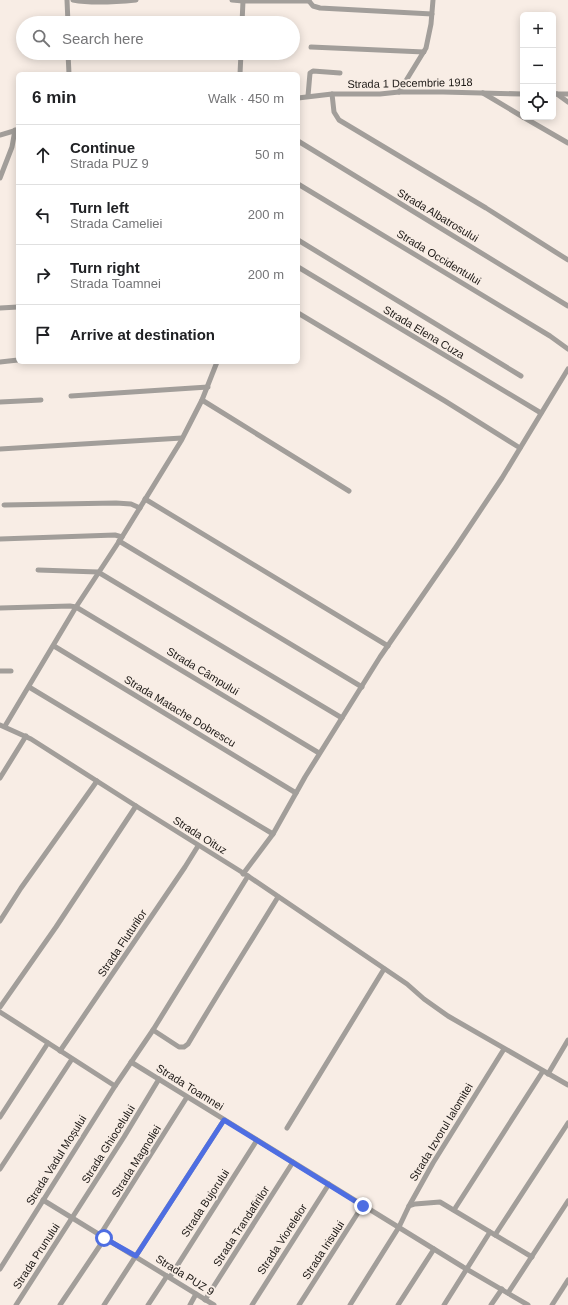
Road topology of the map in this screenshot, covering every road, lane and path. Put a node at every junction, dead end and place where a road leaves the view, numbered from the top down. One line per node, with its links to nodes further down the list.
1 (67, 0): 9 (street)
2 (73, 0): 3 (street)
3 (136, 0)
4 (232, 0): 6 (street)
5 (433, 0): 8 (street)
6 (243, 1): 7 (street); 10 (street)
7 (309, 1): 8 (street)
8 (432, 14): 12 (street)
9 (68, 16)
10 (242, 16)
11 (311, 47): 12 (street)
12 (424, 52): 18 (street)
13 (68, 60): 15 (street)
14 (241, 60): 16 (street)
15 (69, 72)
16 (240, 72)
17 (340, 73): 25 (street)
18 (399, 92): 19 (street, Strada 1 Decembrie 1918); 20 (street, Strada 1 Decembrie 1918)
19 (481, 92): 21 (street, Strada 1 Decembrie 1918); 28 (street)
20 (332, 94): 25 (street, Strada 1 Decembrie 1918); 38 (street)
21 (520, 94)
22 (556, 94): 23 (street)
23 (568, 94)
24 (556, 95): 27 (street)
25 (308, 96): 26 (street, Strada 1 Decembrie 1918)
26 (300, 98)
27 (568, 102)
28 (520, 115)
29 (528, 120): 34 (street)
30 (16, 130): 32 (street)
31 (16, 133): 35 (street)
32 (0, 135)
33 (300, 142): 40 (street, Strada Albatrosului)
34 (568, 143)
35 (0, 178)
36 (300, 185): 44 (street, Strada Occidentului)
37 (300, 241): 49 (street)
38 (568, 260)
39 (300, 268): 55 (street, Strada Elena Cuza)
40 (568, 306)
41 (16, 307): 42 (street)
42 (0, 308)
43 (300, 314): 57 (street)
44 (568, 349)
45 (16, 360): 46 (street)
46 (0, 362)
47 (215, 364): 50 (street)
48 (568, 369): 55 (street, Strada Vadul Moșului)
49 (521, 376)
50 (208, 387): 51 (street); 53 (street)
51 (71, 396)
52 (41, 400): 54 (street)
53 (202, 400): 56 (street); 59 (street)
54 (0, 402)
55 (541, 413): 57 (street, Strada Vadul Moșului)
56 (182, 438): 58 (street); 60 (street)
57 (520, 448): 70 (street, Strada Vadul Moșului)
58 (0, 449)
59 (348, 491)
60 (145, 499): 62 (street); 70 (street)
61 (4, 505): 62 (street)
62 (140, 508): 64 (street)
63 (0, 539): 64 (street)
64 (121, 539): 66 (street); 74 (street)
65 (38, 570): 66 (street)
66 (98, 572): 67 (street); 75 (street)
67 (76, 607): 68 (street); 69 (street); 78 (street, Strada Câmpului)
68 (0, 608)
69 (54, 646): 73 (street); 81 (street, Strada Matache Dobrescu)
70 (388, 646): 74 (street, Strada Vadul Moșului)
71 (0, 671): 72 (street)
72 (11, 671)
73 (29, 687): 76 (street); 83 (street)
74 (362, 687): 75 (street, Strada Vadul Moșului)
75 (342, 718): 78 (street, Strada Vadul Moșului)
76 (2, 726): 77 (street, Strada Oituz)
77 (26, 736): 79 (street); 80 (street, Strada Oituz)
78 (319, 753): 81 (street, Strada Vadul Moșului)
79 (0, 778)
80 (97, 781): 82 (street, Strada Oituz); 87 (street)
81 (296, 793): 83 (street, Strada Vadul Moșului)
82 (136, 806): 84 (street, Strada Oituz); 89 (street)
83 (273, 834): 85 (street, Strada Vadul Moșului)
84 (198, 846): 85 (street, Strada Oituz); 95 (street, Strada Fluturilor)
85 (245, 875): 86 (street, Strada Oituz); 91 (street, Strada Vadul Moșului)
86 (278, 897): 88 (street, Strada Oituz); 91 (street)
87 (0, 921)
88 (384, 969): 94 (street, Strada Oituz); 106 (street)
89 (0, 1007)
90 (0, 1012): 93 (street)
91 (153, 1030): 97 (street, Strada Vadul Moșului)
92 (568, 1040): 98 (street)
93 (48, 1044): 95 (street); 103 (street)
94 (504, 1049): 98 (street, Strada Oituz); 114 (street, Strada Izvorul Ialomitei)
95 (60, 1051): 96 (street)
96 (72, 1058): 101 (street); 109 (street)
97 (131, 1062): 99 (street, Strada Toamnei); 101 (street, Strada Vadul Moșului)
98 (545, 1072): 100 (street, Strada Oituz); 115 (street)
99 (160, 1079): 102 (street, Strada Toamnei); 116 (street, Strada Ghiocelului)
100 (568, 1085)
101 (115, 1086): 111 (street, Strada Vadul Moșului)
102 (188, 1097): 104 (street, Strada Toamnei); 120 (street, Strada Magnoliei)
103 (0, 1117)
104 (224, 1120): 107 (street, Strada Toamnei); 122 (street)
105 (568, 1123): 119 (street)
106 (287, 1128)
107 (258, 1140): 108 (street, Strada Toamnei); 126 (street, Strada Bujorului)
108 (294, 1162): 110 (street, Strada Toamnei); 131 (street, Strada Trandafirilor)
109 (0, 1169)
110 (329, 1184): 113 (street, Strada Toamnei); 138 (street, Strada Viorelelor)
111 (43, 1200): 116 (street, Strada PUZ 9); 125 (street, Strada Vadul Moșului)
112 (568, 1201): 123 (street)
113 (363, 1206): 117 (street, Strada Toamnei); 139 (street, Strada Irisului)
114 (409, 1206): 115 (street); 117 (street, Strada Izvorul Ialomitei)
115 (454, 1210): 118 (street)
116 (72, 1218): 120 (street, Strada PUZ 9); 132 (street, Strada Prunului)
117 (399, 1227): 121 (street, Strada Toamnei); 140 (street, Strada Izvorul Ialomitei)
118 (490, 1232): 119 (street); 124 (street)
119 (495, 1235): 123 (street)
120 (102, 1236): 122 (street, Strada PUZ 9); 133 (street, Strada Magnoliei)
121 (434, 1249): 124 (street, Strada Toamnei); 141 (street)
122 (136, 1256): 126 (street, Strada PUZ 9); 134 (street)
123 (532, 1258): 129 (street)
124 (465, 1268): 128 (street, Strada Toamnei); 142 (street)
125 (0, 1269)
126 (169, 1276): 130 (street, Strada PUZ 9); 135 (street, Strada Bujorului)
127 (568, 1280): 145 (street)
128 (502, 1289): 129 (street, Strada Toamnei); 143 (street)
129 (508, 1293): 144 (street, Strada Toamnei)
130 (196, 1294): 131 (street, Strada PUZ 9); 136 (street)
131 (205, 1300): 137 (street, Strada PUZ 9)
132 (16, 1305)
133 (60, 1305)
134 (104, 1305)
135 (148, 1305)
136 (190, 1305)
137 (214, 1305)
138 (252, 1305)
139 (299, 1305)
140 (350, 1305)
141 (398, 1305)
142 (444, 1305)
143 (491, 1305)
144 (528, 1305)
145 (552, 1305)

